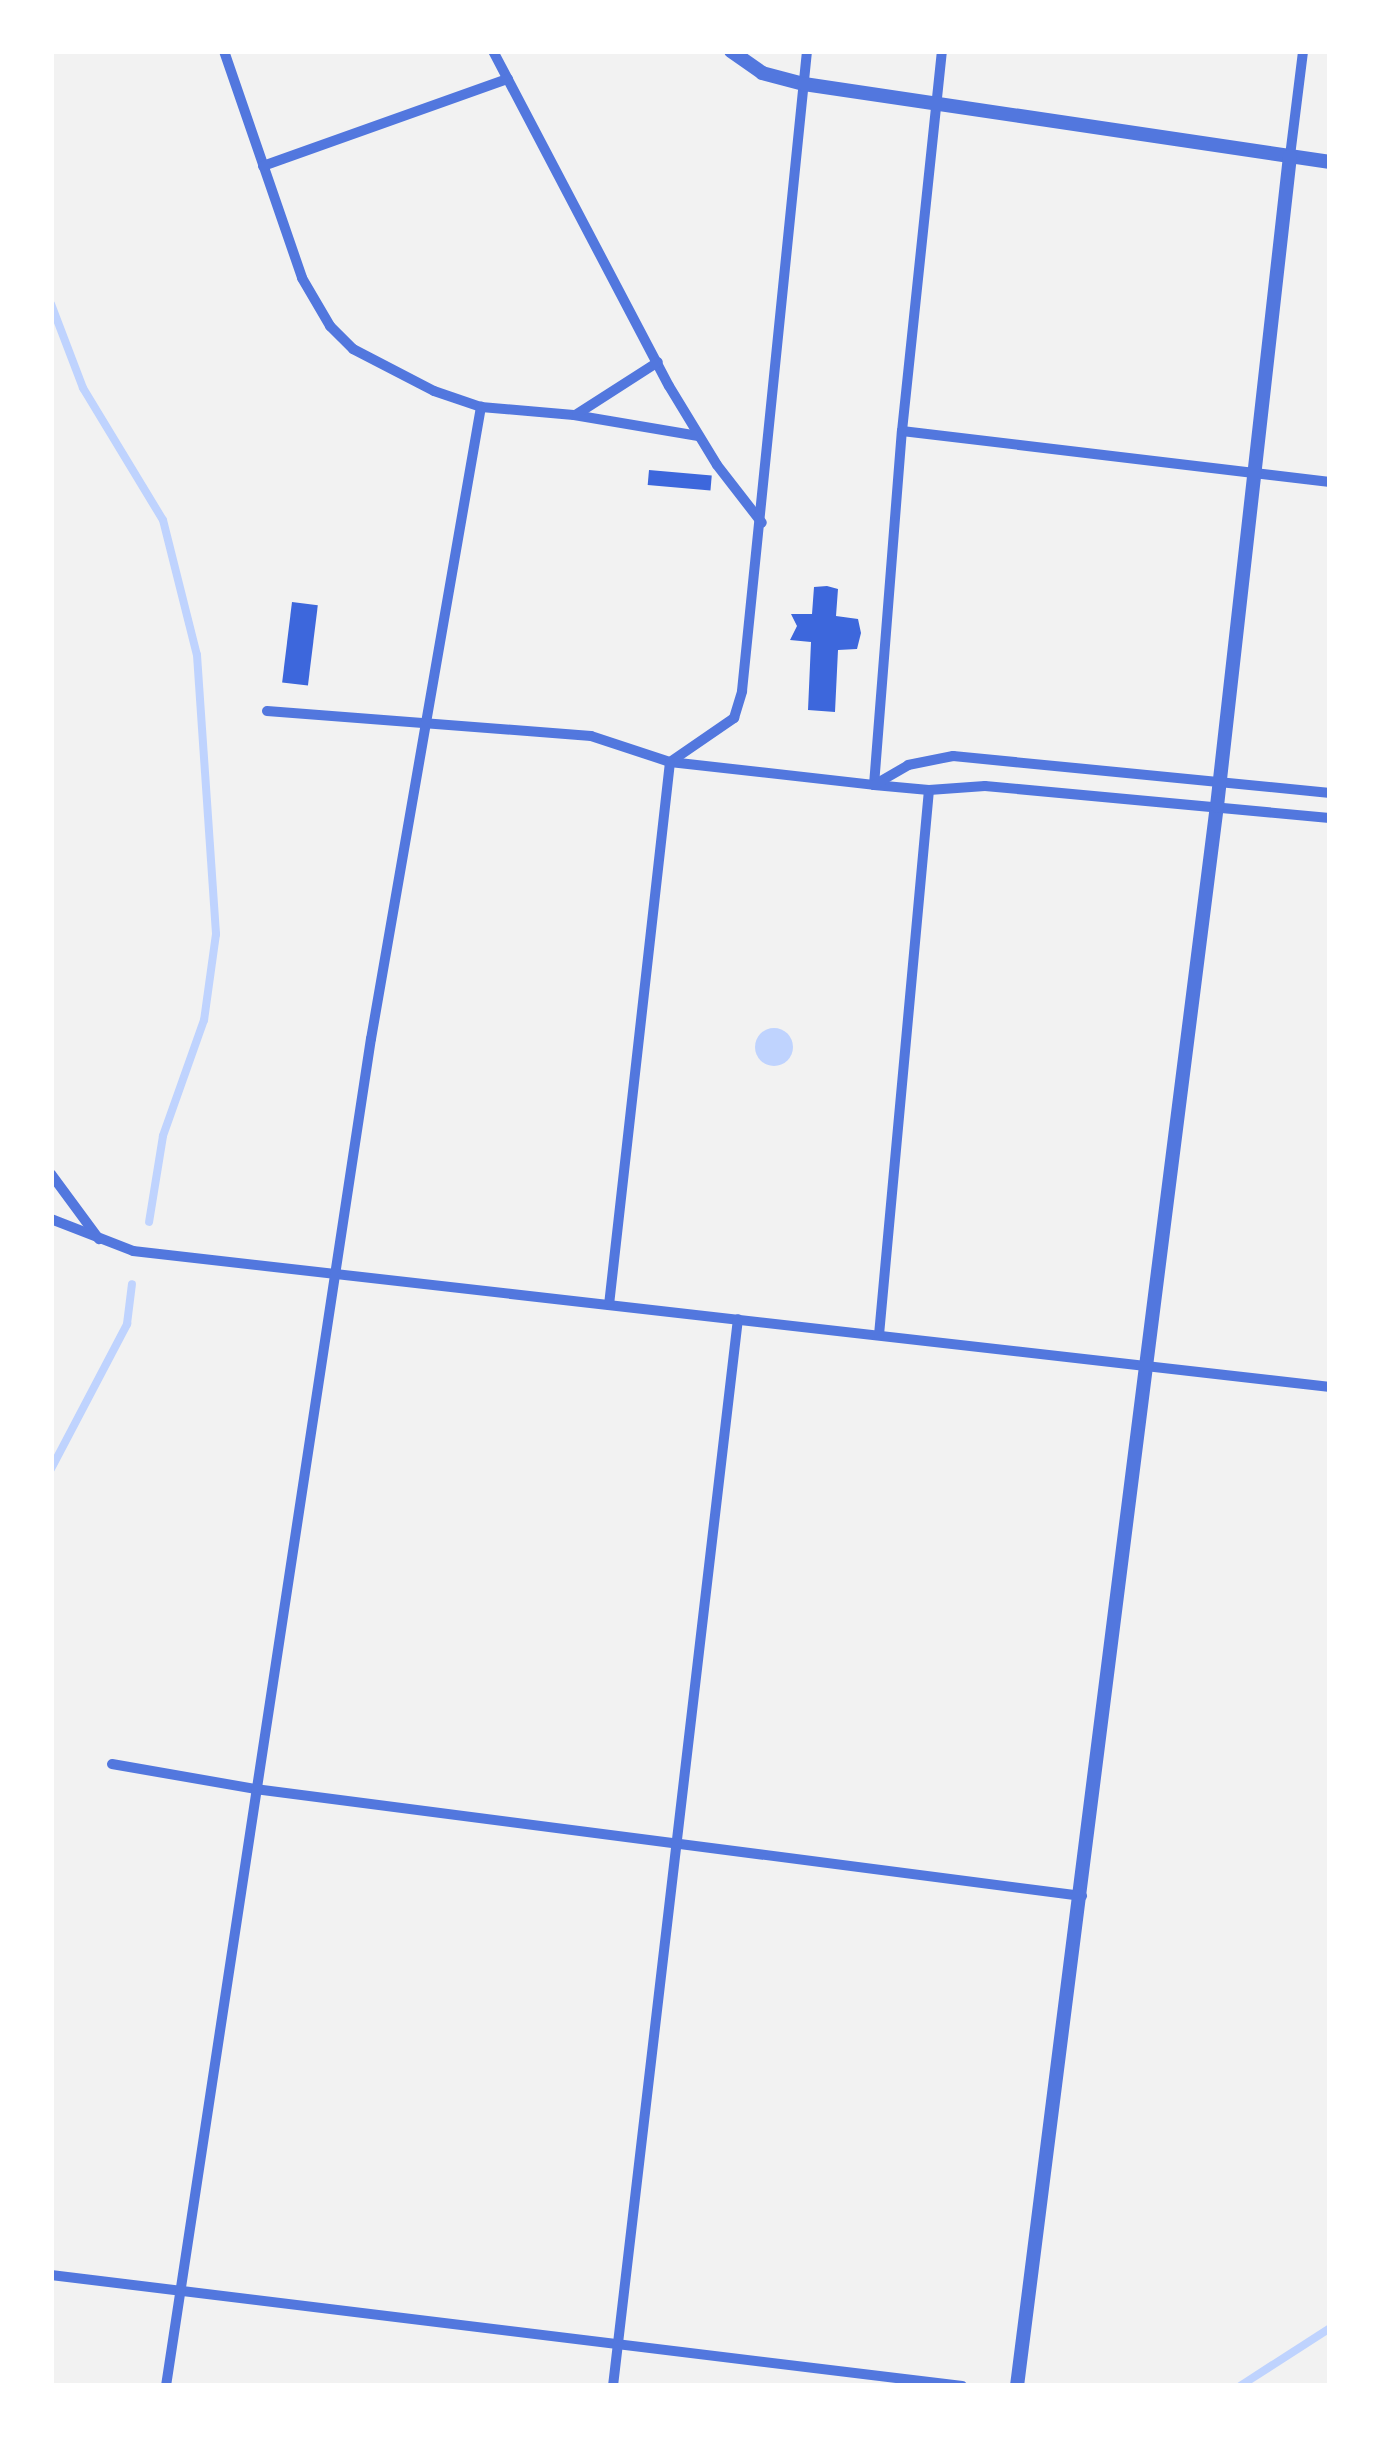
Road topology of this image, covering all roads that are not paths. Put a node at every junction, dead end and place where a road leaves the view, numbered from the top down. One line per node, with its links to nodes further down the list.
1 (224, 51): 12 (street)
2 (493, 51): 7 (street)
3 (731, 51): 8 (street)
4 (808, 51): 8 (street)
5 (942, 51): 9 (street)
6 (1303, 51): 10 (street)
7 (508, 79): 12 (street); 13 (street)
8 (804, 84): 9 (street); 20 (street)
9 (936, 103): 10 (street); 16 (street)
10 (1290, 156): 11 (street); 18 (street)
11 (1330, 162)
12 (263, 166): 14 (street)
13 (658, 362): 15 (street); 17 (street)
14 (481, 407): 15 (street); 22 (street)
15 (574, 415): 17 (street)
16 (902, 431): 18 (street); 25 (street)
17 (698, 436): 20 (street)
18 (1256, 474): 19 (street); 24 (street)
19 (1330, 482)
20 (762, 523): 23 (street)
21 (267, 711): 22 (street)
22 (430, 722): 23 (street); 33 (street)
23 (670, 762): 25 (street); 34 (street)
24 (1220, 782): 25 (street); 27 (street); 28 (street)
25 (874, 785): 26 (street)
26 (929, 790): 28 (street); 36 (street)
27 (1330, 793)
28 (1217, 806): 29 (street); 37 (street)
29 (1330, 818)
30 (51, 1174): 32 (street)
31 (51, 1220): 32 (street)
32 (101, 1241): 33 (street)
33 (336, 1274): 34 (street); 40 (street)
34 (609, 1305): 35 (street)
35 (738, 1319): 36 (street); 41 (street)
36 (879, 1335): 37 (street)
37 (1145, 1366): 38 (street); 42 (street)
38 (1330, 1387)
39 (112, 1764): 40 (street)
40 (255, 1789): 41 (street); 44 (street)
41 (677, 1844): 42 (street); 45 (street)
42 (1082, 1896): 49 (street)
43 (51, 2275): 44 (street)
44 (178, 2291): 45 (street); 46 (street)
45 (618, 2342): 47 (street); 48 (street)
46 (166, 2386)
47 (614, 2386)
48 (962, 2386)
49 (1017, 2386)

